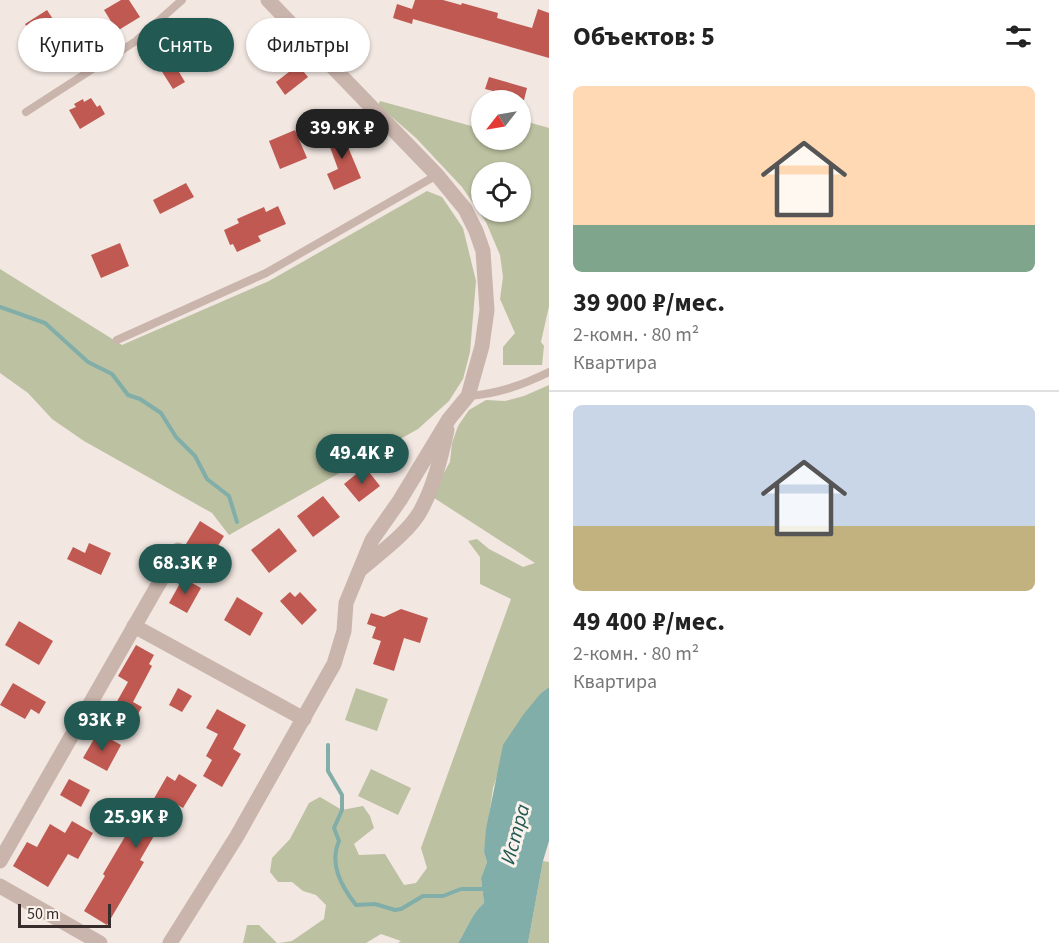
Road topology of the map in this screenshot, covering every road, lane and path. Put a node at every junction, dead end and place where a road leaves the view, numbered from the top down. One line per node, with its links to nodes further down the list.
1 (182, 0): 3 (lane)
2 (268, 0): 4 (street)
3 (26, 112)
4 (437, 175): 5 (lane); 7 (street)
5 (117, 340)
6 (549, 372): 7 (lane)
7 (468, 396): 8 (street)
8 (449, 419): 10 (street); 10 (street)
9 (178, 550): 11 (street)
10 (359, 571): 12 (street)
11 (135, 626): 12 (street); 13 (street)
12 (304, 719): 16 (street)
13 (0, 861)
14 (0, 886): 15 (street)
15 (100, 943)
16 (170, 943)

